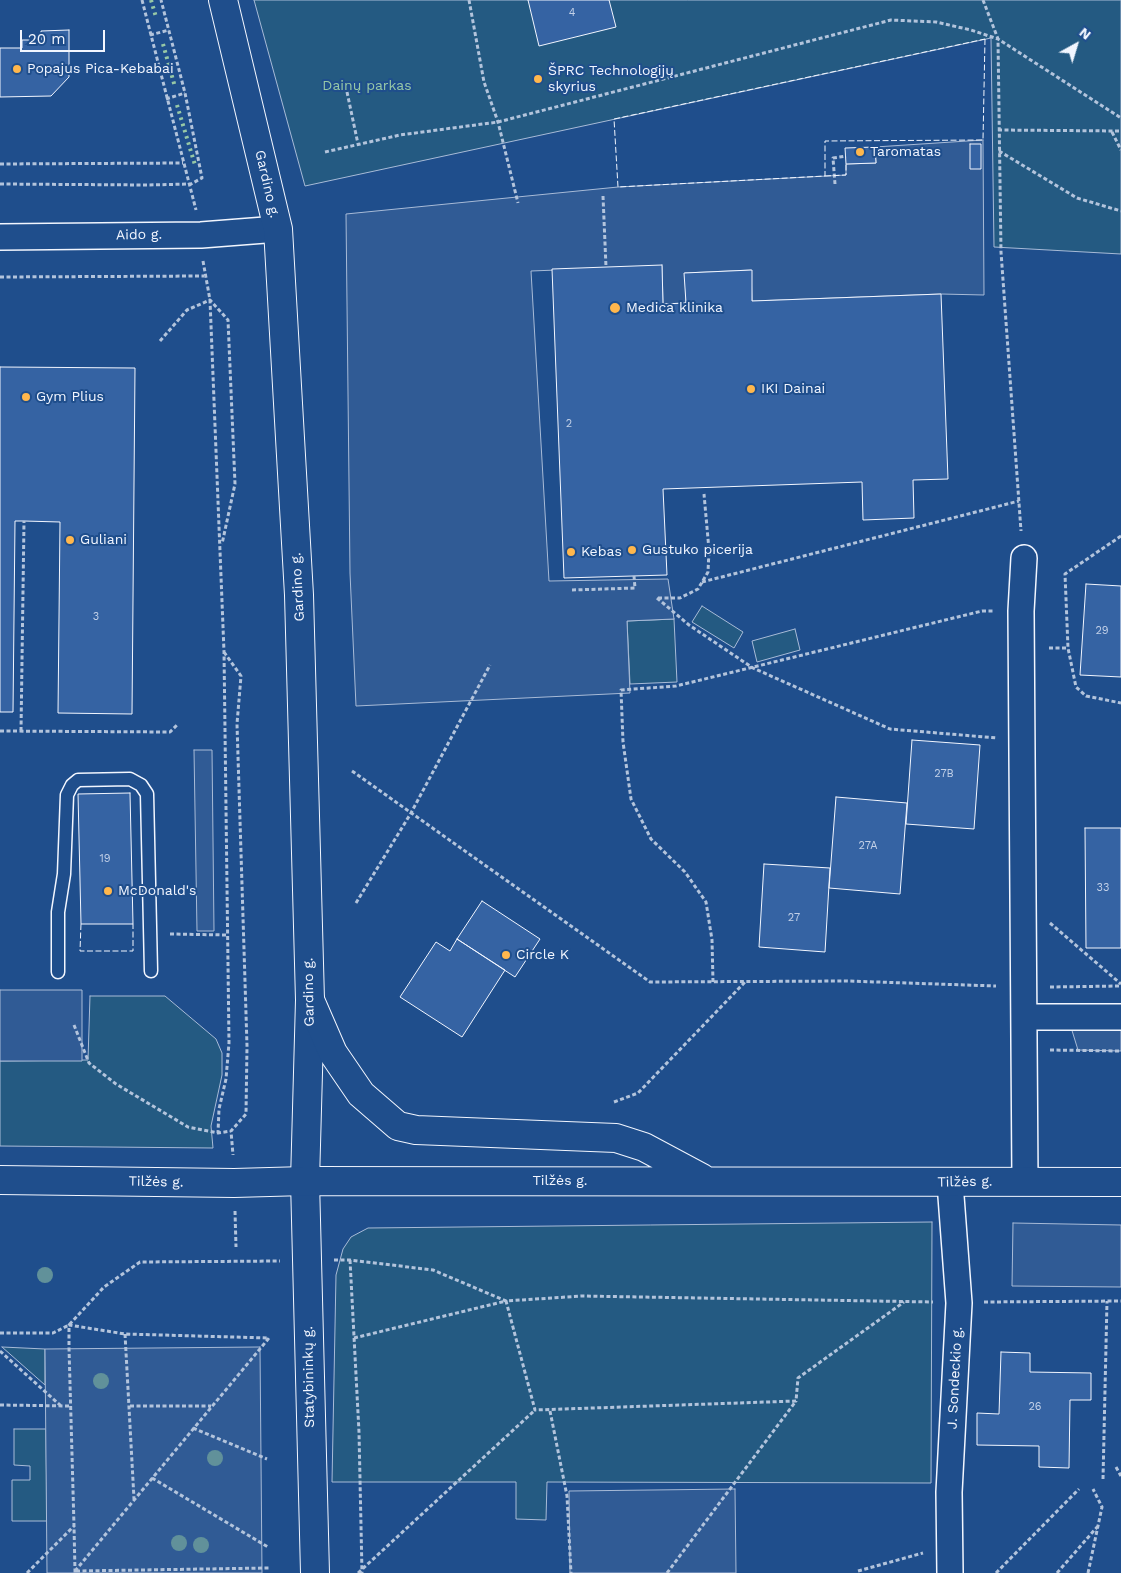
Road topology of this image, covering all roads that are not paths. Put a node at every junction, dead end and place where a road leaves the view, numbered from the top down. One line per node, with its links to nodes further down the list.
1 (223, 0): 2 (main road, Gardino g.)
2 (278, 229): 3 (street, Aido g.); 7 (main road, Gardino g.)
3 (0, 237)
4 (1024, 558): 9 (street)
5 (151, 970): 6 (lane)
6 (58, 972)
7 (310, 1000): 11 (main road); 12 (main road, Gardino g.)
8 (1121, 1016): 9 (street)
9 (1024, 1017): 13 (street)
10 (0, 1180): 12 (main road, Tilžės g.)
11 (705, 1180): 12 (main road, Tilžės g.); 15 (main road, Tilžės g.)
12 (305, 1181): 16 (main road, Statybininkų g.)
13 (1025, 1181): 14 (main road, Tilžės g.); 15 (main road, Tilžės g.)
14 (1121, 1182)
15 (950, 1183): 17 (street, J. Sondeckio g.)
16 (315, 1573)
17 (950, 1573)

